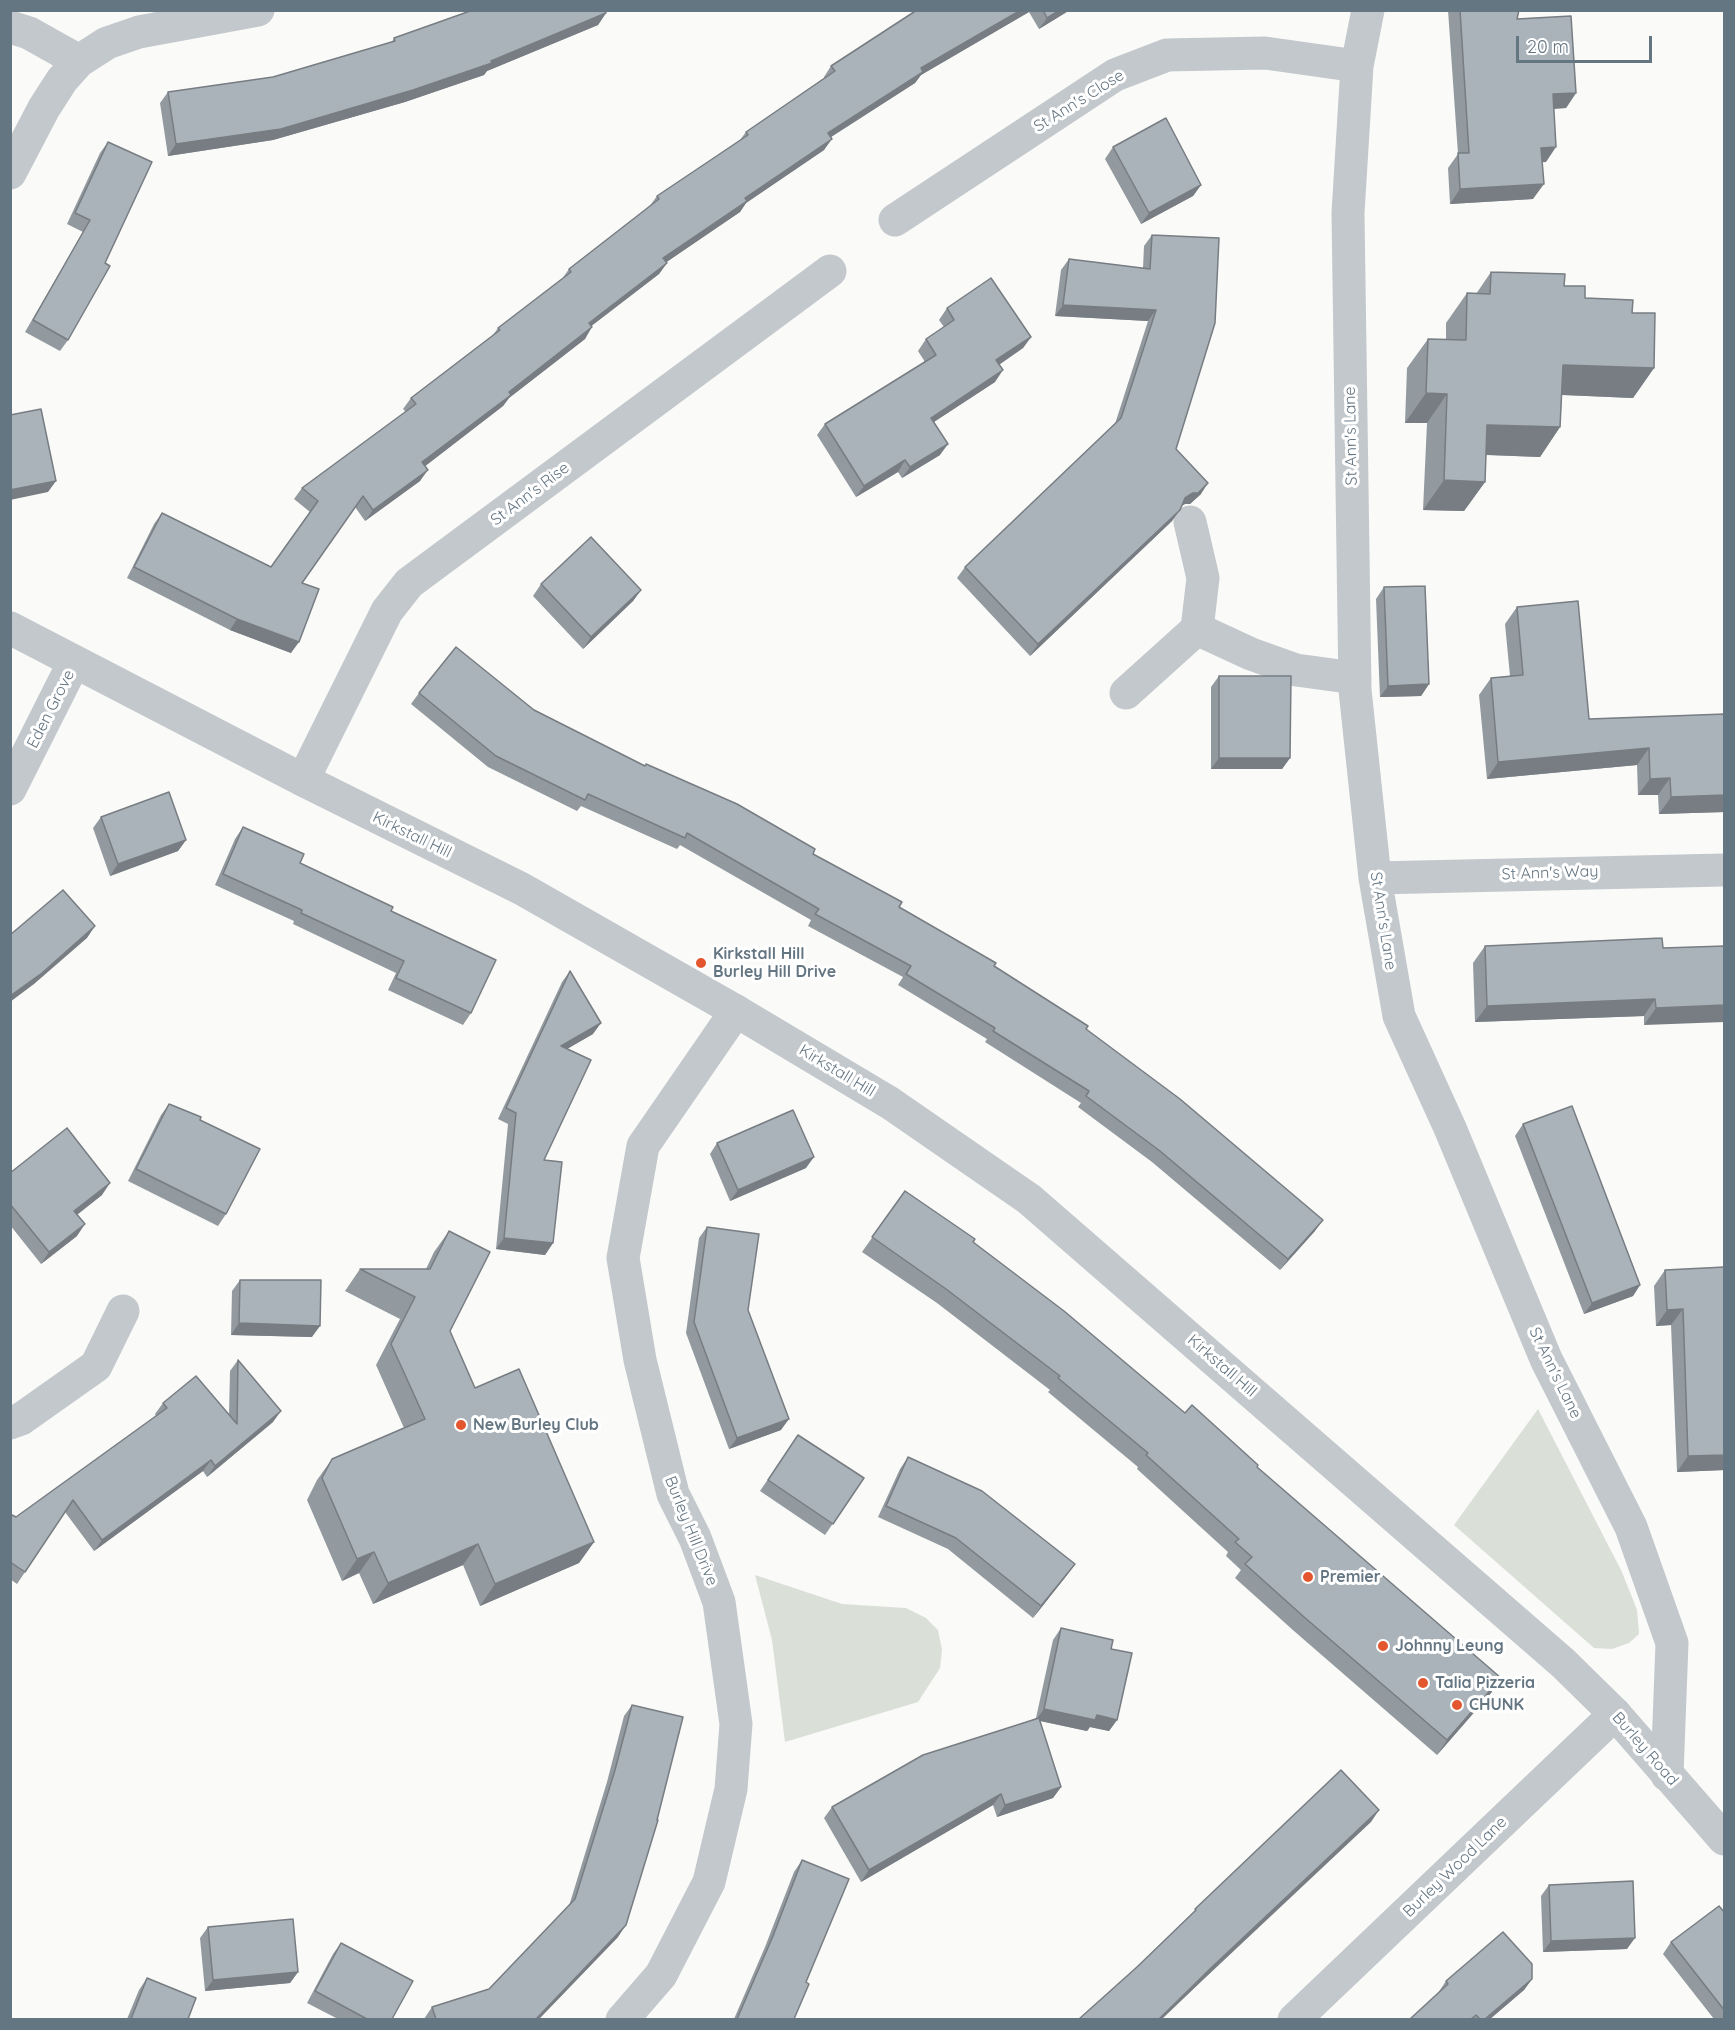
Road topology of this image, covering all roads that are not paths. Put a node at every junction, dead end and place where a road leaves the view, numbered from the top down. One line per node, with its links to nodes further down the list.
1 (258, 10): 4 (street)
2 (1368, 10): 5 (street, St Ann's Lane)
3 (10, 27): 4 (street)
4 (79, 61): 6 (street)
5 (1357, 66): 7 (street, St Ann's Close); 13 (street, St Ann's Lane)
6 (10, 173)
7 (895, 220)
8 (830, 271): 15 (street, St Ann's Rise)
9 (1190, 522): 11 (street)
10 (10, 628): 12 (street, Kirkstall Hill)
11 (1197, 629): 13 (street); 14 (street)
12 (74, 662): 15 (street, Kirkstall Hill); 16 (street, Eden Grove)
13 (1355, 678): 18 (street, St Ann's Lane)
14 (1126, 693)
15 (303, 780): 19 (street, Kirkstall Hill)
16 (10, 789)
17 (1725, 870): 18 (street, St Ann's Way)
18 (1375, 878): 24 (street, St Ann's Lane)
19 (736, 1011): 22 (street, Kirkstall Hill); 26 (street, Burley Hill Drive)
20 (123, 1311): 21 (street)
21 (10, 1423)
22 (1563, 1663): 23 (street, Burley Road)
23 (1615, 1714): 24 (street, Burley Road); 27 (street, Burley Wood Lane)
24 (1667, 1775): 25 (street, Burley Road)
25 (1725, 1839)
26 (622, 2019)
27 (1294, 2019)

